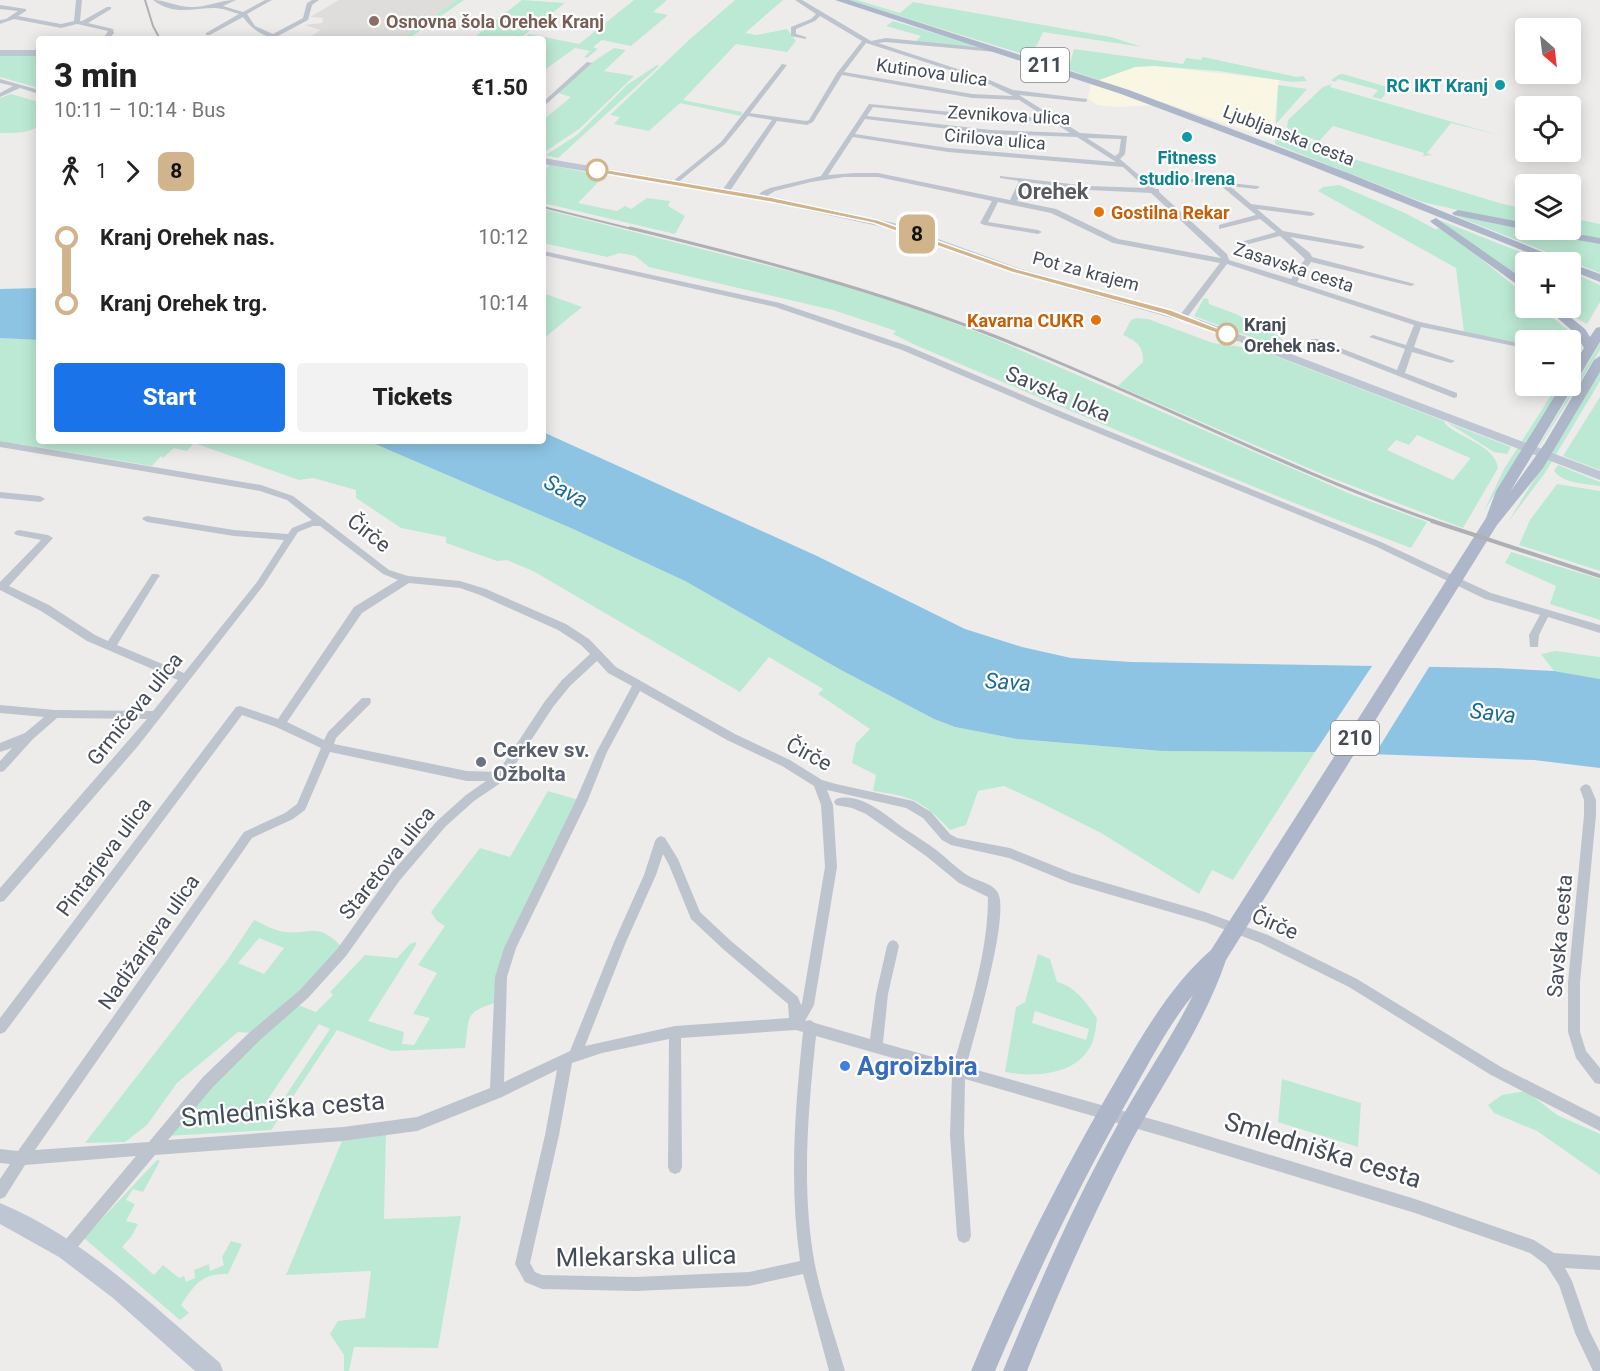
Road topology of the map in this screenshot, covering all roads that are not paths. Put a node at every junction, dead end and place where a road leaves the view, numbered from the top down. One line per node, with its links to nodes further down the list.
1 (79, 0): 15 (street)
2 (158, 0): 9 (street)
3 (232, 0): 9 (street)
4 (270, 0): 12 (street)
5 (316, 0): 18 (street)
6 (798, 0): 11 (street)
7 (840, 0): 21 (main road, Ljubljanska cesta / 211)
8 (0, 7): 13 (street)
9 (220, 7): 12 (street)
10 (109, 8): 15 (street)
11 (820, 13): 19 (street); 20 (street)
12 (244, 14): 16 (street); 18 (street)
13 (14, 17): 14 (street); 15 (street)
14 (0, 22)
15 (80, 22): 17 (street)
16 (208, 34)
17 (108, 36)
18 (276, 36)
19 (804, 38)
20 (867, 42): 21 (street, Ljubljanska cesta); 26 (street, Kutinova ulica); 30 (street)
21 (1002, 50): 51 (main road, Ljubljanska cesta / 211)
22 (0, 53): 23 (street)
23 (36, 53)
24 (589, 63): 34 (street)
25 (784, 65): 35 (street)
26 (840, 73): 32 (street, Kutinova ulica); 37 (street, Kutinova ulica)
27 (0, 81): 28 (street)
28 (19, 86): 29 (street); 31 (street)
29 (36, 91)
30 (1011, 92): 32 (street, Kutinova ulica); 33 (street, Kutinova ulica)
31 (0, 95)
32 (1019, 98): 38 (street, Kutinova ulica)
33 (1085, 100)
34 (546, 102)
35 (746, 114): 37 (street, Kutinova ulica); 48 (street)
36 (863, 117): 38 (street, Zevnikova ulica); 39 (street); 40 (street, Zevnikova ulica)
37 (776, 118): 53 (street)
38 (1054, 120): 40 (street, Zevnikova ulica)
39 (851, 135): 43 (street, Cirilova ulica); 44 (street)
40 (1078, 136): 41 (street); 41 (street)
41 (1114, 159): 43 (street)
42 (546, 162): 48 (street)
43 (1125, 165): 52 (street)
44 (824, 176): 54 (street, Zasavska cesta); 55 (street, Zasavska cesta)
45 (1002, 177): 47 (street)
46 (1175, 178): 49 (street)
47 (1023, 180): 52 (street); 56 (street)
48 (674, 183): 53 (street)
49 (1222, 183): 50 (street); 57 (street)
50 (1256, 187)
51 (1371, 187): 60 (main road, 211); 68 (main road, Ljubljanska cesta / 211); 74 (main road, 211)
52 (1156, 191): 71 (street)
53 (725, 192): 54 (street)
54 (759, 197): 77 (street, Pot za krajem)
55 (996, 199): 56 (street, Zasavska cesta); 62 (street)
56 (1013, 202): 71 (street, Zasavska cesta)
57 (1249, 206): 58 (street); 59 (street)
58 (1311, 214)
59 (1261, 216): 61 (street); 63 (street)
60 (1515, 225)
61 (1222, 227)
62 (1038, 232)
63 (1282, 233): 66 (street); 67 (street); 70 (street)
64 (1581, 238): 65 (main road)
65 (1600, 241)
66 (1244, 244)
67 (1360, 248)
68 (1536, 252)
69 (546, 254): 104 (street, Savska loka)
70 (1309, 260): 75 (street); 76 (street)
71 (1225, 261): 75 (street, Zasavska cesta); 77 (street)
72 (1581, 270): 73 (main road)
73 (1595, 276)
74 (1515, 279)
75 (1292, 283): 80 (street, Zasavska cesta)
76 (1411, 284)
77 (1183, 317): 93 (street, Pot za krajem)
78 (1564, 318): 86 (main road)
79 (1570, 318): 81 (main road)
80 (1418, 324): 84 (street, Zasavska cesta); 85 (street)
81 (1600, 330): 86 (main road, 210)
82 (1372, 337): 85 (street)
83 (1314, 340): 89 (street)
84 (1514, 344)
85 (1409, 348): 87 (street); 89 (street)
86 (1595, 354): 88 (main road, 210); 97 (main road, 210)
87 (1451, 361)
88 (1581, 371)
89 (1400, 374): 90 (street)
90 (1454, 395)
91 (1562, 396): 97 (main road, 210)
92 (0, 444): 98 (street, Čirče)
93 (1600, 476)
94 (0, 495): 95 (street)
95 (40, 499)
96 (147, 519): 100 (street)
97 (1492, 521): 128 (main road, 210)
98 (321, 523): 100 (street, Grmičeva ulica); 102 (street, Čirče)
99 (19, 533): 103 (street)
100 (290, 537): 109 (street, Grmičeva ulica)
101 (155, 576): 107 (street)
102 (407, 579): 108 (street, Čirče); 115 (street)
103 (1, 587): 107 (street)
104 (1545, 614): 105 (street, Savska loka); 106 (street)
105 (1600, 629)
106 (1534, 644)
107 (110, 647): 109 (street)
108 (597, 654): 110 (street, Čirče); 120 (street)
109 (185, 678): 114 (street, Grmičeva ulica)
110 (638, 685): 121 (street, Čirče); 136 (street)
111 (366, 700): 117 (street, Nadižarjeva ulica)
112 (0, 709): 113 (street)
113 (55, 714): 114 (street); 116 (street)
114 (156, 715): 126 (street, Grmičeva ulica)
115 (280, 724): 117 (street); 130 (street, Pintarjeva ulica)
116 (29, 736): 118 (street); 119 (street)
117 (326, 746): 120 (street); 140 (street, Nadižarjeva ulica)
118 (0, 747)
119 (0, 768)
120 (501, 777): 138 (street, Staretova ulica)
121 (818, 783): 123 (street, Čirče); 125 (street)
122 (1586, 789): 135 (street, Savska cesta)
123 (861, 795): 124 (street); 137 (street, Čirče)
124 (840, 802): 125 (street); 134 (street)
125 (826, 805): 129 (street)
126 (0, 897)
127 (894, 946): 132 (street)
128 (1218, 956): 152 (main road, 210); 153 (main road, 210)
129 (803, 1025): 131 (street, Smledniška cesta); 132 (street, Smledniška cesta); 133 (street); 148 (street)
130 (0, 1028)
131 (675, 1032): 133 (street, Smledniška cesta); 141 (street)
132 (876, 1045): 134 (street, Smledniška cesta)
133 (571, 1057): 136 (street, Smledniška cesta); 148 (street, Mlekarska ulica)
134 (959, 1070): 144 (street); 146 (street, Smledniška cesta)
135 (1600, 1078)
136 (497, 1092): 138 (street, Smledniška cesta)
137 (1600, 1124)
138 (152, 1147): 140 (street, Smledniška cesta); 145 (street, Staretova ulica)
139 (0, 1156): 140 (street)
140 (21, 1158): 142 (street)
141 (675, 1167)
142 (0, 1192)
143 (0, 1213): 145 (street)
144 (964, 1236)
145 (66, 1250): 150 (street)
146 (1551, 1260): 147 (street); 149 (street, Smledniška cesta)
147 (1600, 1263)
148 (808, 1266): 151 (street)
149 (1600, 1368)
150 (212, 1371)
151 (837, 1371)
152 (983, 1371)
153 (1015, 1371)

